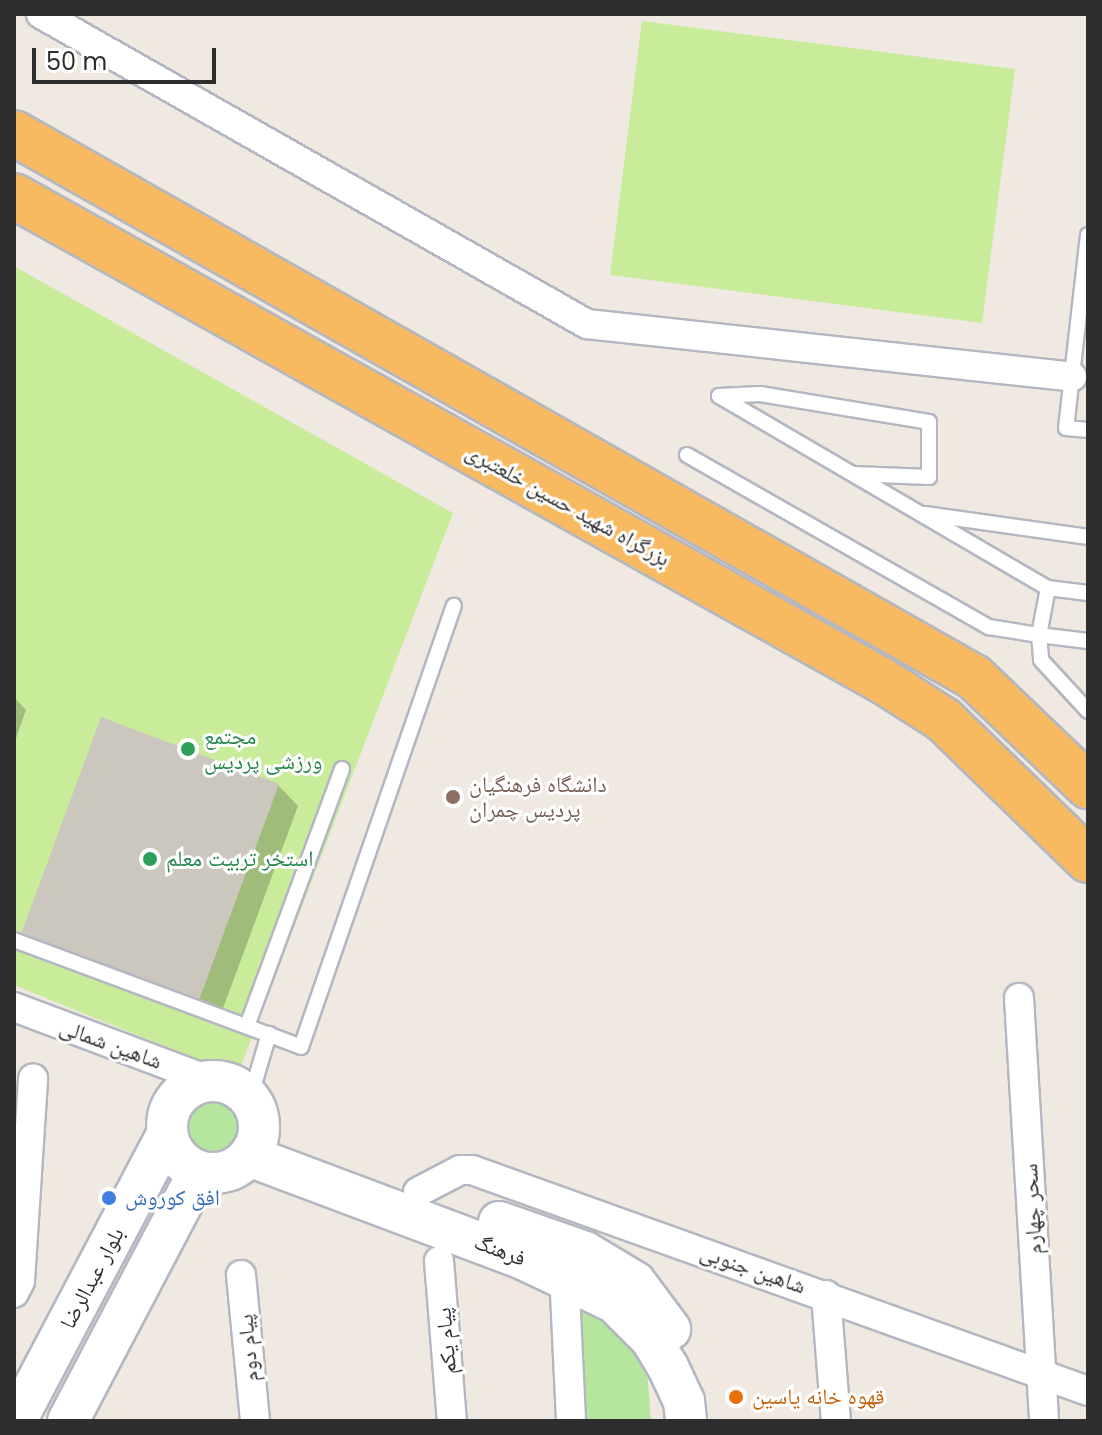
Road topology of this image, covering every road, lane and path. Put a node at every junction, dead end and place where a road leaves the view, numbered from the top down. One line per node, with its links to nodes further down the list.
1 (41, 14): 5 (street)
2 (14, 133): 18 (highway)
3 (14, 196): 19 (highway, بزرگراه شهید حسین خلعتبری)
4 (1088, 235): 5 (lane)
5 (1072, 377): 6 (lane)
6 (1088, 430)
7 (687, 455): 14 (lane)
8 (849, 473): 8 (lane); 9 (lane)
9 (916, 513): 10 (lane); 11 (lane)
10 (1088, 537)
11 (1048, 588): 12 (lane); 14 (lane)
12 (1088, 593)
13 (454, 606): 24 (lane)
14 (1039, 635): 15 (lane); 16 (lane)
15 (1088, 641)
16 (1088, 711)
17 (342, 769): 23 (lane)
18 (1087, 784)
19 (1088, 860)
20 (14, 940): 23 (lane)
21 (1019, 998): 36 (street, سحر چهارم)
22 (14, 1007): 26 (street, شاهین شمالی)
23 (247, 1026): 24 (lane)
24 (269, 1034): 27 (lane)
25 (33, 1078): 33 (street)
26 (208, 1080): 27 (main road); 28 (main road)
27 (252, 1129): 29 (main road); 30 (main road, فرهنگ); 38 (main road, فرهنگ)
28 (167, 1134): 29 (main road); 39 (main road, بلوار عبدالرضا)
29 (199, 1171): 40 (main road, بلوار عبدالرضا)
30 (418, 1192): 35 (street, شاهین جنوبی); 38 (main road, فرهنگ)
31 (439, 1261): 42 (street, پیام یکم)
32 (241, 1275): 41 (street, پیام دوم)
33 (14, 1293)
34 (565, 1293): 43 (street)
35 (826, 1295): 36 (street, شاهین جنوبی); 44 (street)
36 (1041, 1372): 37 (street, شاهین جنوبی); 45 (street, سحر چهارم)
37 (1088, 1391)
38 (686, 1400)
39 (16, 1421)
40 (68, 1421)
41 (255, 1421)
42 (452, 1421)
43 (571, 1421)
44 (836, 1421)
45 (1044, 1421)

